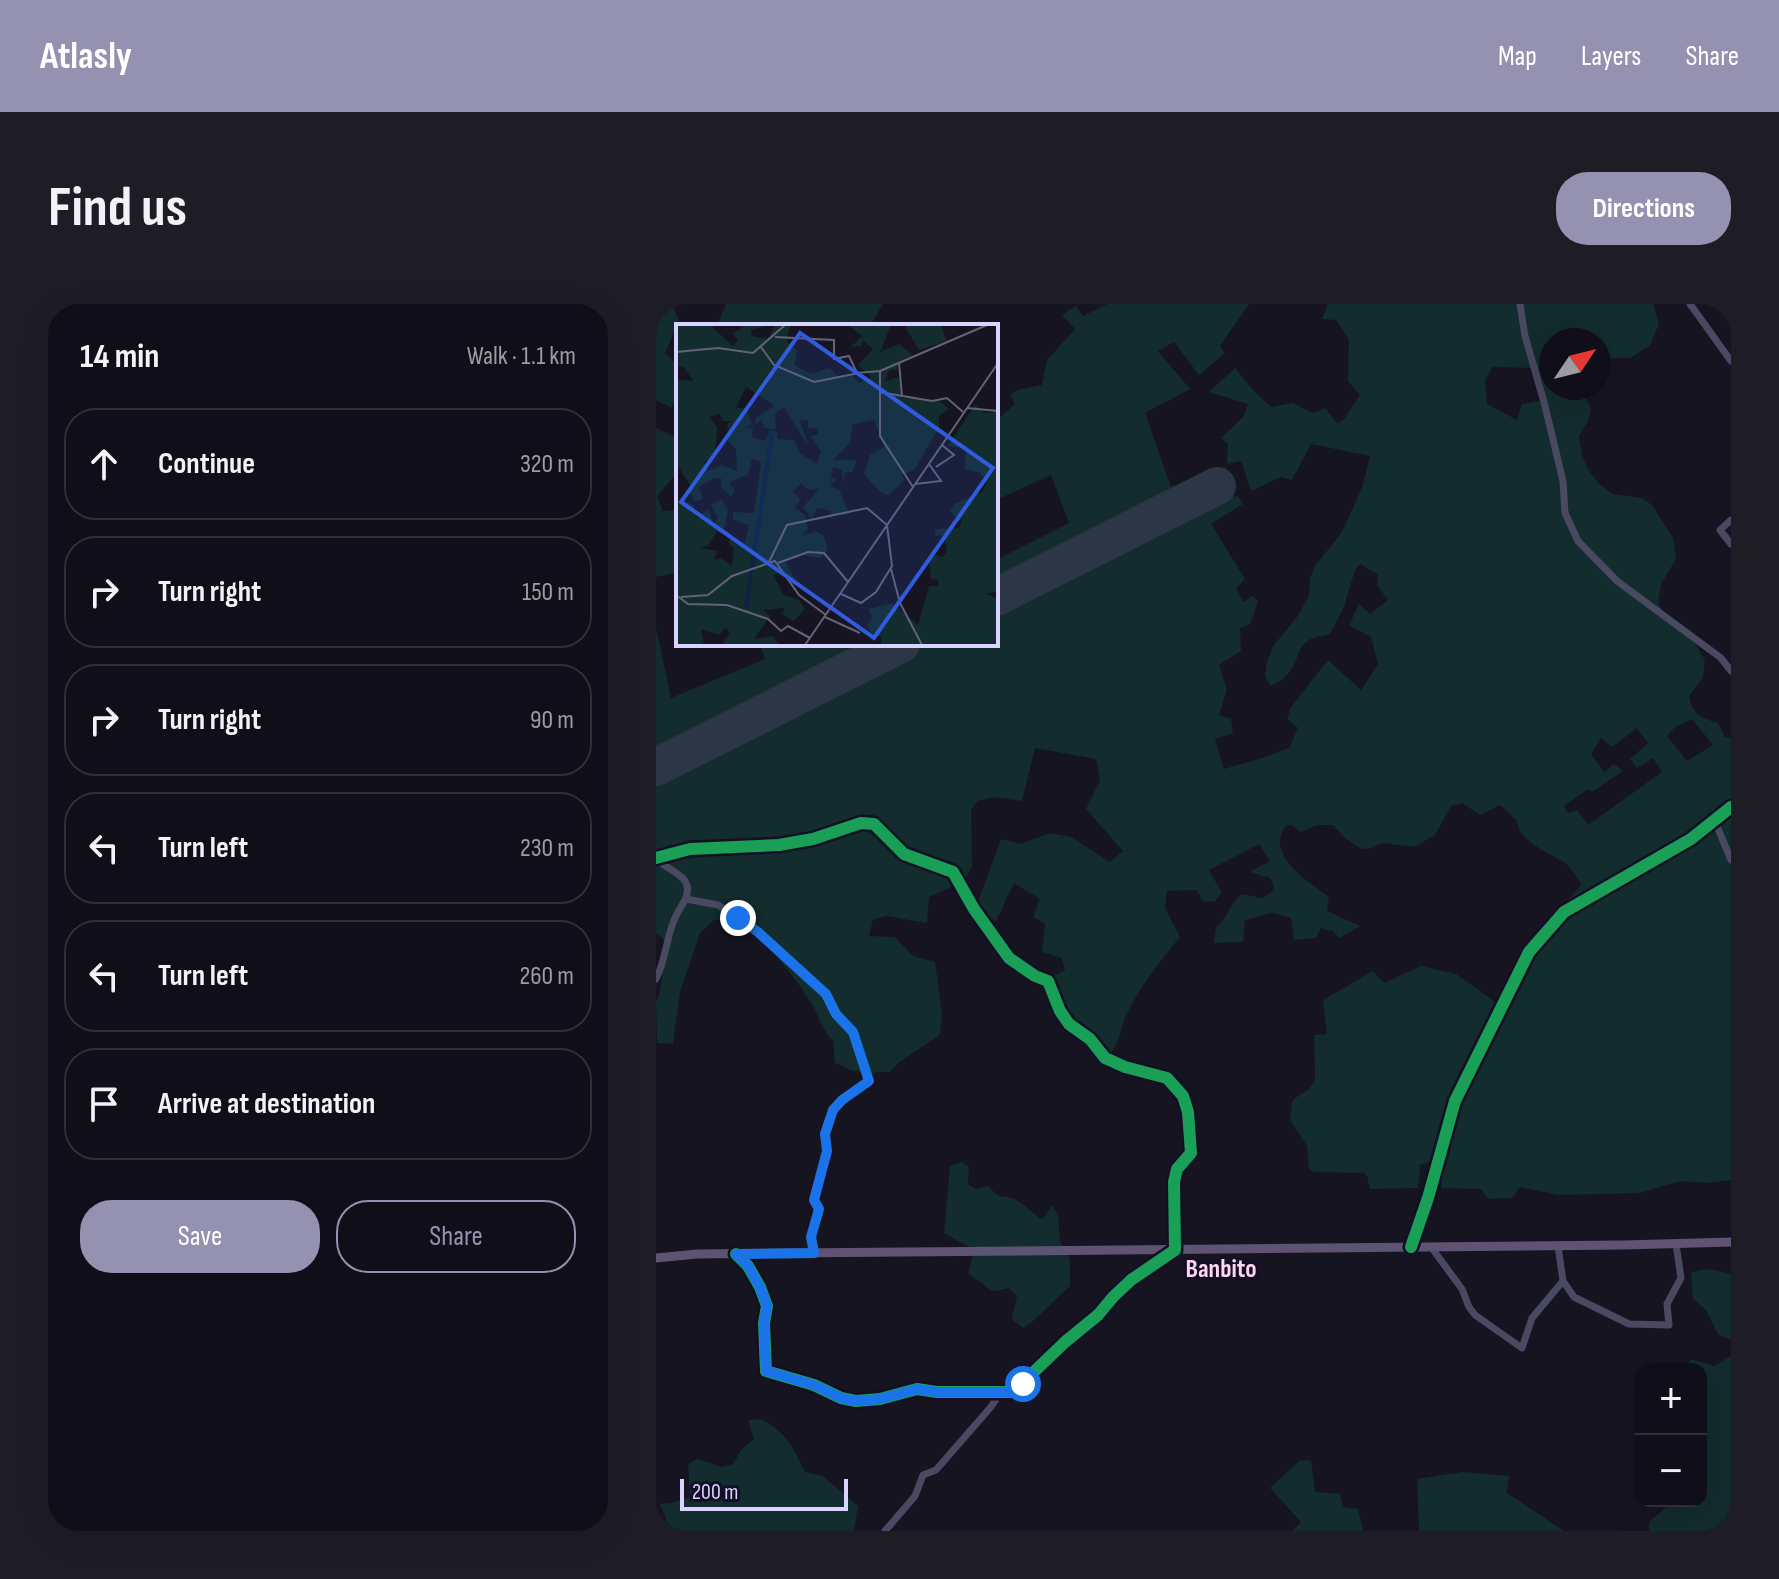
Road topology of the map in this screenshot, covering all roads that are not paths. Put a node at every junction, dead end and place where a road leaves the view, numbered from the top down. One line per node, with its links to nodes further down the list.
1 (1520, 304): 6 (street)
2 (1690, 304): 3 (street)
3 (1731, 361)
4 (1731, 520): 5 (street)
5 (1731, 544)
6 (1731, 671)
7 (1731, 807): 8 (street)
8 (1714, 819): 10 (street); 16 (street)
9 (656, 859): 11 (street); 18 (street)
10 (1731, 860)
11 (686, 899): 12 (street); 19 (street)
12 (656, 979)
13 (1731, 1242): 14 (main road)
14 (1676, 1244): 15 (main road); 22 (street)
15 (1558, 1246): 17 (main road); 22 (street)
16 (1411, 1247): 17 (main road); 18 (main road)
17 (1431, 1247): 22 (street)
18 (1175, 1250): 19 (main road); 23 (street)
19 (814, 1253): 20 (main road)
20 (736, 1254): 21 (main road); 23 (street)
21 (656, 1258)
22 (1563, 1281)
23 (1001, 1392): 24 (street)
24 (885, 1531)

